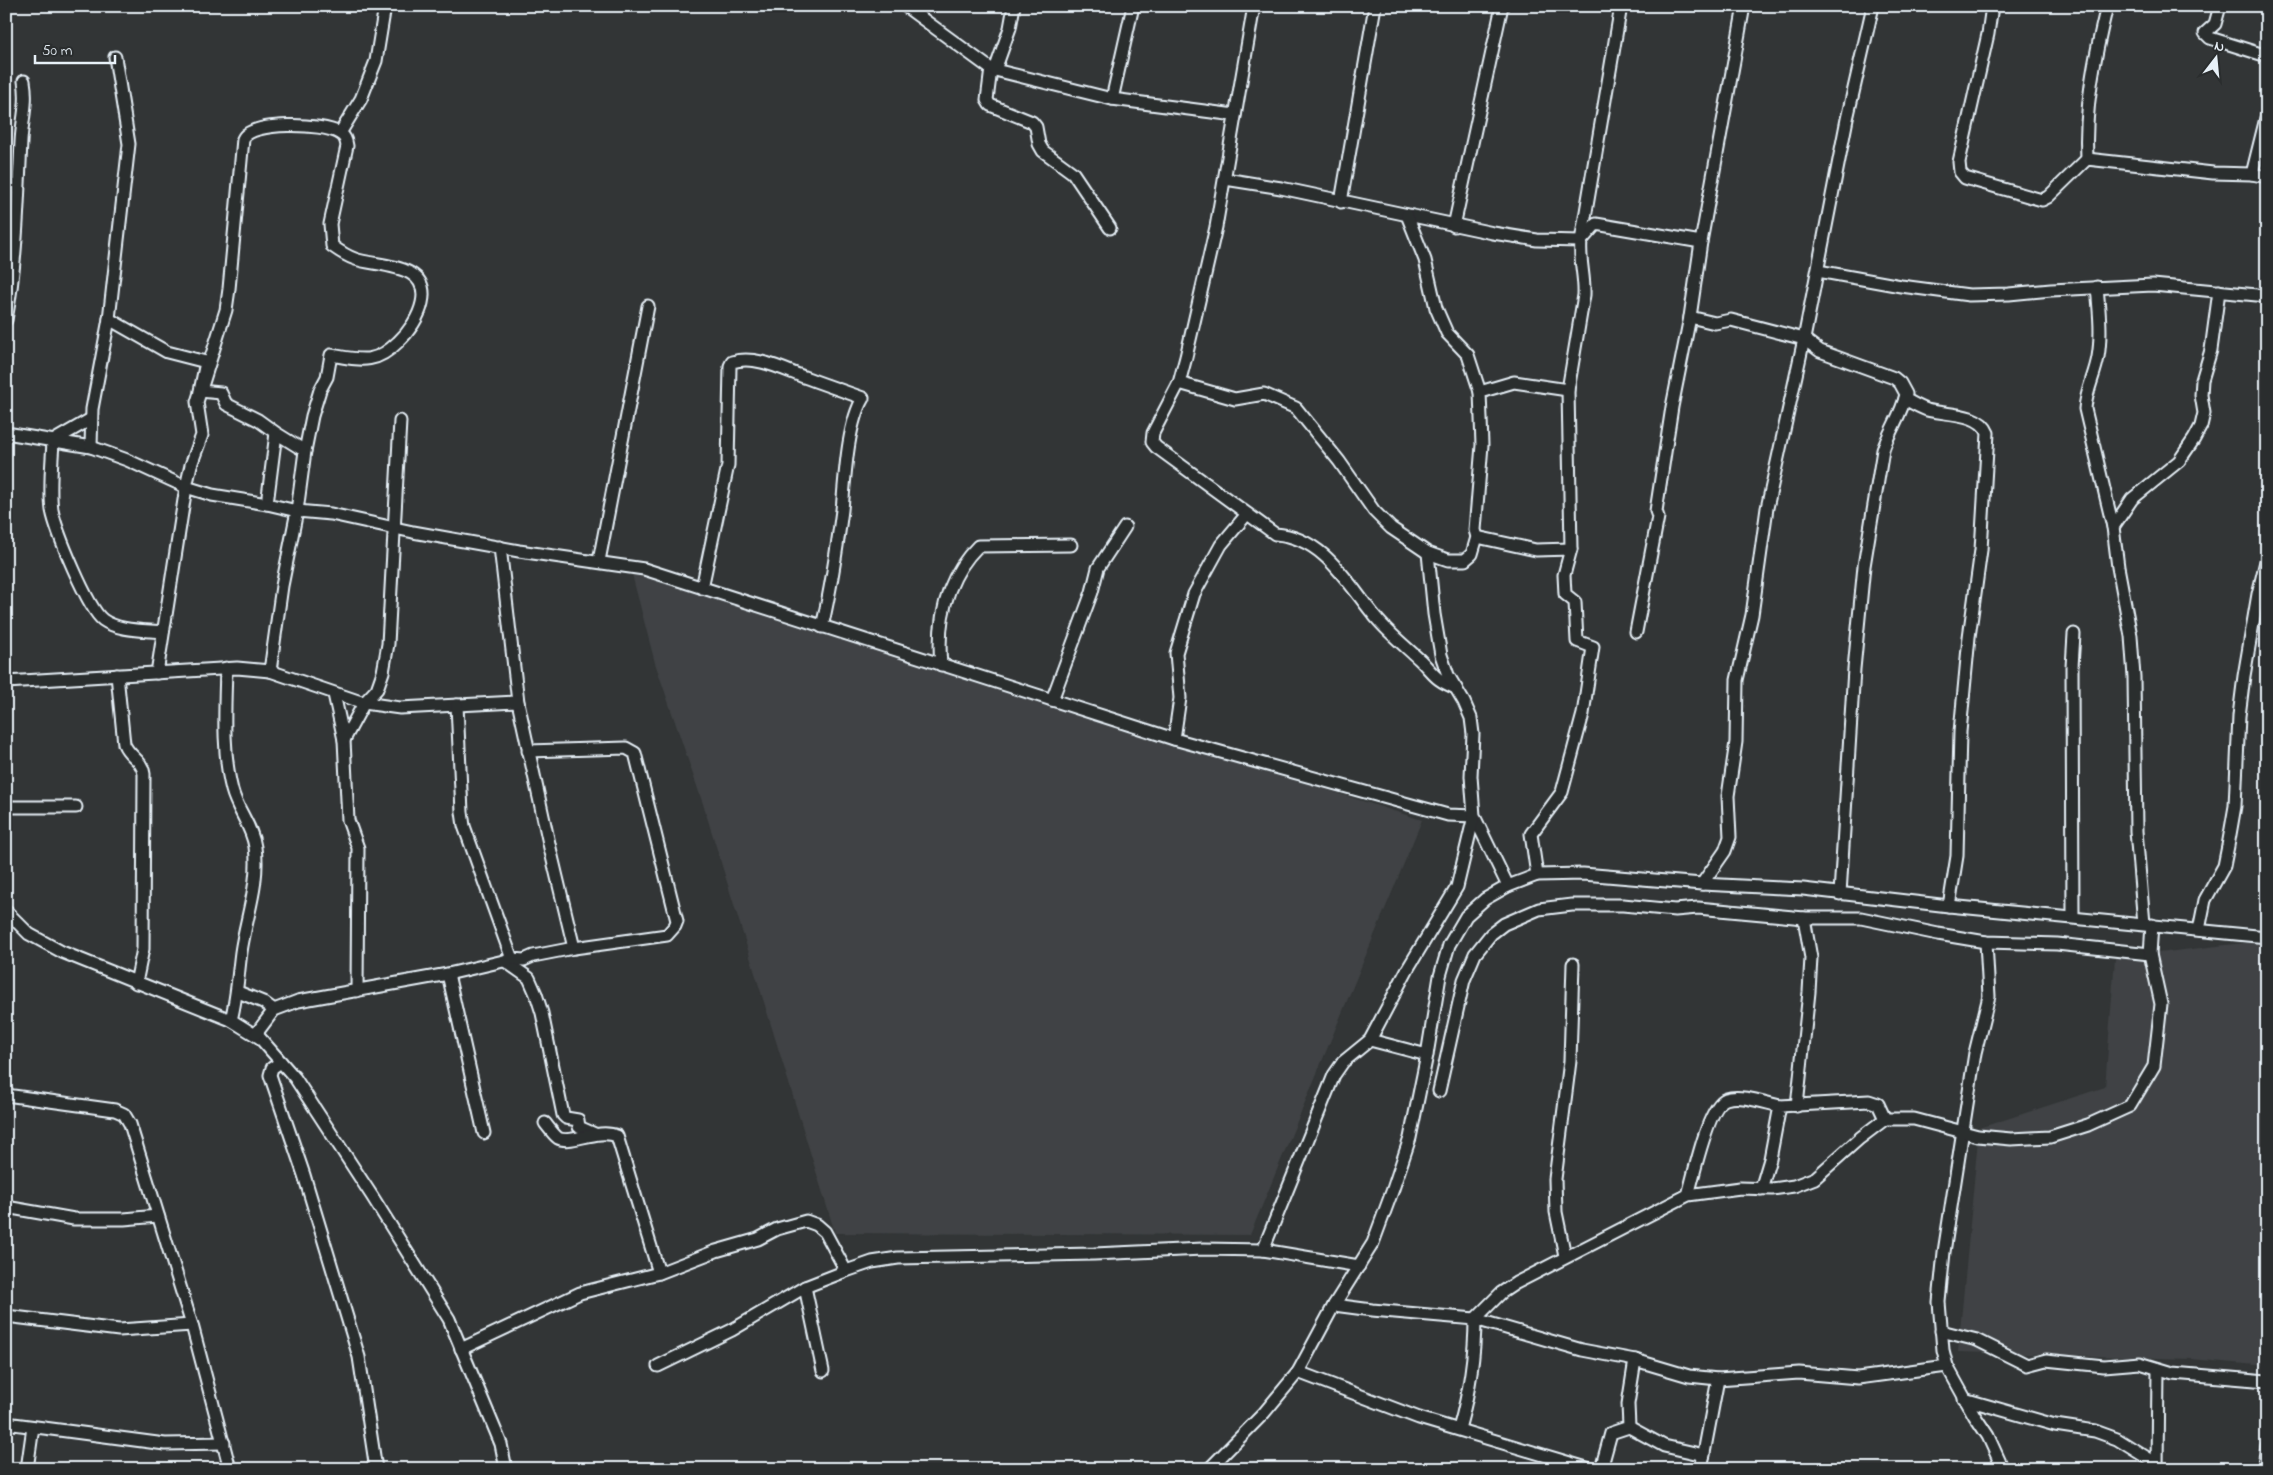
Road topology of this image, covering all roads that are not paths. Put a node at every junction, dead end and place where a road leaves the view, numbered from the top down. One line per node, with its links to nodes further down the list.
1 (385, 6): 21 (street)
2 (1014, 6): 16 (street)
3 (1133, 6): 18 (street)
4 (1254, 6): 20 (street)
5 (1375, 6): 26 (street)
6 (1502, 6): 28 (street)
7 (1621, 6): 30 (street)
8 (1744, 6): 31 (street)
9 (1873, 6): 32 (street)
10 (1992, 6): 22 (street)
11 (2106, 6): 22 (street)
12 (2220, 6): 15 (street)
13 (911, 8): 16 (street)
14 (115, 56): 39 (street)
15 (2267, 56)
16 (993, 70): 18 (street); 29 (street)
17 (24, 81): 35 (street)
18 (1112, 99): 20 (street)
19 (2267, 114): 23 (street)
20 (1235, 115): 25 (street)
21 (340, 133): 44 (street); 53 (street)
22 (2087, 159): 23 (street)
23 (2252, 174): 24 (street)
24 (2267, 177)
25 (1225, 179): 26 (street); 42 (street)
26 (1341, 202): 27 (street)
27 (1407, 215): 28 (street); 45 (street)
28 (1454, 226): 30 (street)
29 (1110, 228)
30 (1581, 241): 31 (street); 43 (street)
31 (1701, 242): 38 (street)
32 (1818, 271): 33 (street); 41 (street)
33 (2097, 287): 34 (street); 60 (street)
34 (2219, 291): 36 (street); 60 (street)
35 (9, 294): 40 (street)
36 (2267, 296)
37 (648, 306): 67 (street)
38 (1690, 317): 41 (street); 71 (street)
39 (109, 319): 44 (street); 47 (street)
40 (6, 320)
41 (1804, 339): 46 (street); 92 (street)
42 (1179, 383): 57 (street); 65 (street)
43 (1568, 390): 45 (street); 64 (street)
44 (200, 391): 50 (street); 54 (street)
45 (1480, 392): 61 (street)
46 (1905, 399): 94 (street); 95 (street)
47 (91, 419): 51 (street); 52 (street)
48 (400, 421): 58 (street)
49 (6, 433): 51 (street)
50 (276, 433): 53 (street); 55 (street)
51 (53, 441): 52 (street); 70 (street)
52 (91, 448): 54 (street)
53 (305, 451): 56 (street)
54 (186, 487): 55 (street); 70 (street)
55 (267, 504): 56 (street)
56 (297, 511): 58 (street); 75 (street)
57 (1247, 514): 79 (street); 85 (street)
58 (393, 527): 63 (street); 83 (street)
59 (1125, 527): 81 (street)
60 (2113, 527): 99 (street)
61 (1477, 538): 64 (street); 65 (street)
62 (1071, 545): 73 (street)
63 (500, 547): 67 (street); 82 (street)
64 (1571, 549): 91 (street)
65 (1428, 553): 79 (street)
66 (2267, 557): 100 (street)
67 (599, 562): 68 (street)
68 (702, 588): 69 (street); 69 (street)
69 (822, 627): 73 (street)
70 (163, 632): 76 (street)
71 (1636, 632)
72 (2074, 634): 97 (street)
73 (941, 665): 81 (street)
74 (226, 668): 75 (street); 76 (street); 110 (street)
75 (270, 671): 80 (street)
76 (157, 673): 77 (street)
77 (117, 675): 78 (street); 108 (street)
78 (6, 682)
79 (1456, 688): 90 (street)
80 (334, 694): 83 (street); 86 (street)
81 (1052, 700): 85 (street)
82 (518, 702): 84 (street); 87 (street)
83 (364, 703): 84 (street); 86 (street)
84 (457, 705): 105 (street)
85 (1174, 739): 90 (street)
86 (344, 740): 109 (street)
87 (528, 751): 103 (street); 103 (street)
88 (76, 807): 89 (street)
89 (6, 808)
90 (1474, 816): 93 (street); 114 (street)
91 (1537, 875): 92 (street); 93 (street)
92 (1702, 884): 94 (street)
93 (1508, 886): 115 (street)
94 (1840, 894): 95 (street)
95 (1949, 906): 97 (street)
96 (6, 911): 108 (street)
97 (2073, 917): 99 (street)
98 (1804, 918): 102 (street); 117 (street); 120 (street)
99 (2148, 924): 100 (street); 104 (street)
100 (2199, 930): 101 (street)
101 (2267, 937)
102 (1986, 942): 104 (street); 123 (street)
103 (574, 948): 105 (street)
104 (2150, 954): 123 (street)
105 (509, 960): 107 (street); 125 (street)
106 (1573, 964): 131 (street)
107 (448, 974): 109 (street); 124 (street)
108 (136, 983): 112 (street)
109 (357, 990): 111 (street)
110 (238, 992): 111 (street); 112 (street)
111 (274, 1010): 113 (street)
112 (231, 1020): 113 (street)
113 (256, 1034): 116 (street)
114 (1370, 1040): 115 (street); 130 (street)
115 (1427, 1055): 132 (street)
116 (281, 1062): 141 (street); 161 (street)
117 (1439, 1091)
118 (6, 1096): 129 (street)
119 (1780, 1106): 120 (street); 126 (street); 127 (street)
120 (1797, 1106): 121 (street)
121 (1885, 1119): 123 (street); 126 (street)
122 (545, 1123): 125 (street)
123 (1962, 1132): 140 (street)
124 (484, 1133)
125 (595, 1134): 134 (street)
126 (1761, 1189): 127 (street)
127 (1688, 1195): 131 (street)
128 (6, 1207): 129 (street)
129 (158, 1216): 139 (street)
130 (1263, 1250): 132 (street); 133 (street)
131 (1565, 1256): 138 (street)
132 (1359, 1266): 136 (street)
133 (846, 1271): 134 (street); 135 (street)
134 (659, 1273): 141 (street)
135 (805, 1287): 143 (street); 146 (street)
136 (1334, 1305): 138 (street); 147 (street)
137 (6, 1316): 139 (street)
138 (1475, 1319): 142 (street); 154 (street)
139 (192, 1325): 155 (street)
140 (1941, 1331): 144 (street); 145 (street)
141 (461, 1350): 162 (street)
142 (1635, 1360): 148 (street); 153 (street)
143 (658, 1366)
144 (1947, 1366): 148 (street); 150 (street)
145 (2158, 1368): 149 (street); 158 (street)
146 (823, 1371)
147 (1298, 1372): 154 (street); 163 (street)
148 (1718, 1379): 157 (street)
149 (2267, 1381)
150 (1964, 1399): 158 (street); 167 (street)
151 (6, 1423): 152 (street)
152 (33, 1427): 155 (street); 159 (street)
153 (1628, 1427): 157 (street); 165 (street)
154 (1459, 1429): 164 (street)
155 (224, 1443): 160 (street)
156 (2267, 1447): 168 (street)
157 (1704, 1455): 166 (street)
158 (2157, 1466)
159 (26, 1469)
160 (230, 1469)
161 (376, 1469)
162 (506, 1469)
163 (1210, 1469)
164 (1590, 1469)
165 (1601, 1469)
166 (1701, 1469)
167 (2003, 1469)
168 (2263, 1469)

